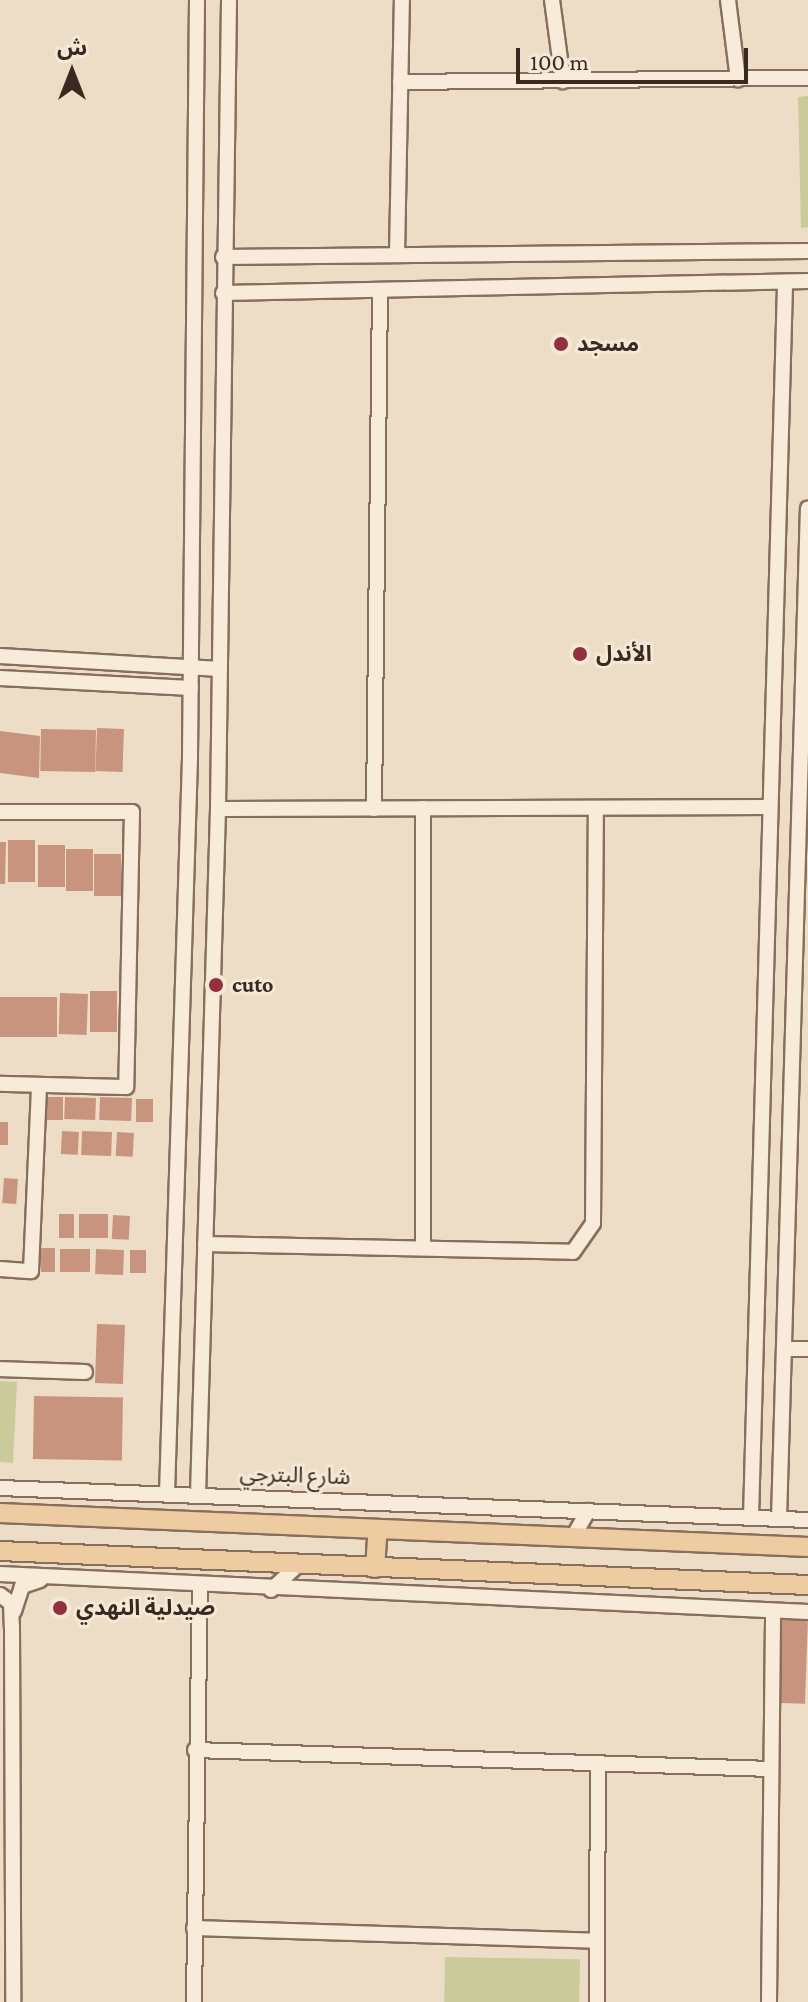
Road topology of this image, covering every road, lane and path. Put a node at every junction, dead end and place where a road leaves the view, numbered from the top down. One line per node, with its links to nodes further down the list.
1 (197, 0): 19 (street)
2 (229, 0): 12 (street)
3 (402, 0): 9 (street)
4 (552, 0): 8 (street)
5 (728, 0): 7 (street)
6 (808, 78): 7 (street)
7 (738, 79): 8 (street)
8 (563, 81): 9 (street)
9 (400, 82): 11 (street)
10 (808, 251): 11 (street)
11 (397, 255): 12 (street)
12 (223, 257): 16 (street)
13 (808, 281): 14 (street)
14 (785, 282): 15 (street); 23 (street)
15 (380, 290): 16 (street); 27 (street)
16 (223, 293): 20 (street)
17 (808, 508): 29 (street)
18 (0, 656): 19 (street)
19 (191, 668): 20 (street); 22 (street)
20 (220, 669): 26 (street)
21 (0, 678): 22 (street)
22 (191, 688): 40 (street)
23 (769, 807): 25 (street); 44 (street)
24 (423, 808): 25 (street); 27 (street); 33 (street)
25 (596, 808): 33 (street)
26 (218, 809): 27 (street); 32 (street)
27 (374, 809)
28 (0, 812): 31 (street)
29 (803, 867): 35 (street)
30 (0, 1084): 31 (street)
31 (39, 1085): 34 (street)
32 (205, 1244): 33 (street); 41 (street)
33 (423, 1248)
34 (0, 1269)
35 (784, 1349): 36 (street); 45 (street)
36 (808, 1349)
37 (0, 1369): 38 (street)
38 (85, 1372)
39 (0, 1488): 40 (street, شارع البترجي)
40 (167, 1494): 41 (street, شارع البترجي)
41 (198, 1495): 42 (street, شارع البترجي)
42 (588, 1511): 44 (street, شارع البترجي); 48 (street)
43 (0, 1513): 47 (main road)
44 (751, 1518): 45 (street, شارع البترجي)
45 (779, 1519): 46 (street, شارع البترجي)
46 (808, 1520)
47 (378, 1529): 48 (main road); 52 (main road)
48 (573, 1537): 49 (main road)
49 (808, 1547)
50 (0, 1551): 51 (main road)
51 (298, 1565): 52 (main road); 58 (street)
52 (375, 1568): 55 (main road)
53 (0, 1574): 54 (street)
54 (68, 1578): 57 (street); 63 (street)
55 (718, 1582): 56 (main road); 60 (street)
56 (808, 1585)
57 (200, 1587): 58 (street); 64 (street)
58 (271, 1590): 60 (street)
59 (0, 1595): 63 (street)
60 (717, 1611): 61 (street)
61 (773, 1611): 62 (street); 66 (street)
62 (808, 1612)
63 (12, 1627): 69 (street)
64 (195, 1750): 65 (street); 67 (street)
65 (598, 1763): 66 (street); 68 (street)
66 (771, 1769): 72 (street)
67 (194, 1928): 68 (street); 70 (street)
68 (597, 1941): 71 (street)
69 (13, 2002)
70 (194, 2002)
71 (597, 2002)
72 (769, 2002)

